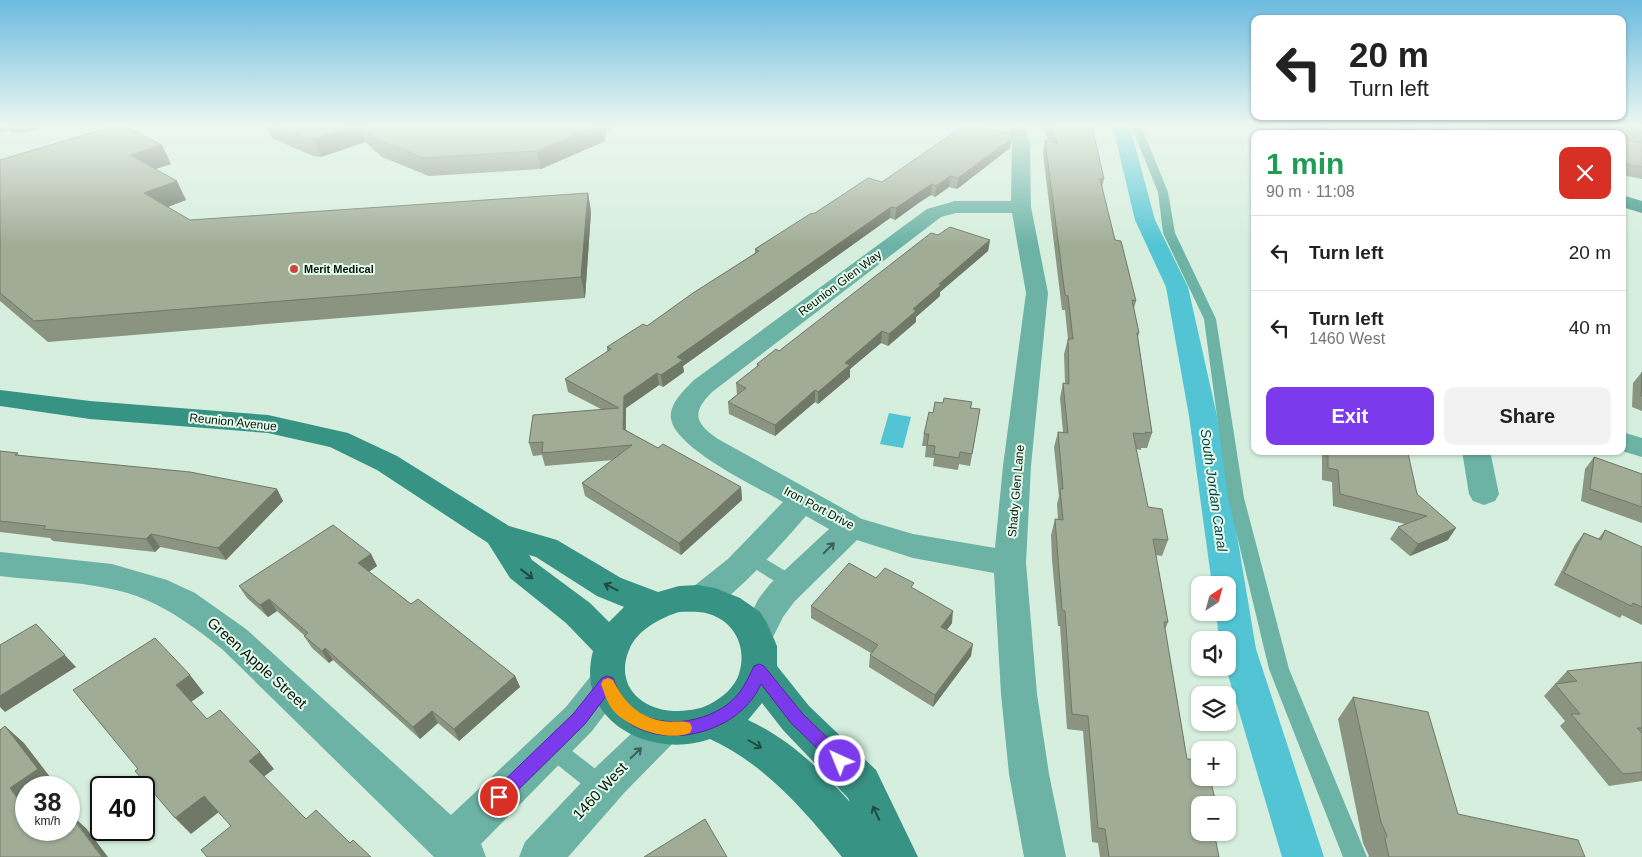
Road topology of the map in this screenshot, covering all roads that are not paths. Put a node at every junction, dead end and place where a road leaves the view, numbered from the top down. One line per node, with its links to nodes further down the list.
1 (1021, 166): 4 (street, Shady Glen Lane)
2 (1152, 166): 33 (lane)
3 (1626, 203): 5 (street)
4 (1021, 207): 7 (street, Reunion Glen Way); 16 (street, Shady Glen Lane)
5 (1642, 207)
6 (0, 398): 14 (street, Reunion Avenue)
7 (683, 413): 12 (street, Iron Port Drive)
8 (1626, 442): 9 (street)
9 (1642, 448)
10 (1477, 455): 11 (street)
11 (1484, 494)
12 (802, 501): 13 (street, Iron Port Drive); 15 (street)
13 (851, 526): 16 (street, Iron Port Drive); 18 (street, one-way to 13)
14 (499, 535): 20 (street, Reunion Avenue, one-way to 14); 21 (street, Reunion Avenue, one-way to 21)
15 (750, 558): 18 (lane); 19 (street)
16 (1010, 563): 32 (street, Shady Glen Lane)
17 (0, 564): 28 (street, Green Apple Street)
18 (794, 584): 22 (street)
19 (701, 598): 20 (street); 22 (street)
20 (656, 605): 21 (street)
21 (611, 647): 23 (street)
22 (758, 653): 24 (street); 31 (street, one-way to 22)
23 (607, 683): 25 (street); 26 (street)
24 (712, 722): 25 (street); 30 (street, one-way to 30)
25 (663, 728): 27 (street, 1460 West, one-way to 25)
26 (551, 747): 27 (lane); 28 (street)
27 (602, 788): 29 (street, 1460 West)
28 (458, 850)
29 (540, 857)
30 (870, 857)
31 (897, 857)
32 (1045, 857)
33 (1355, 857)

